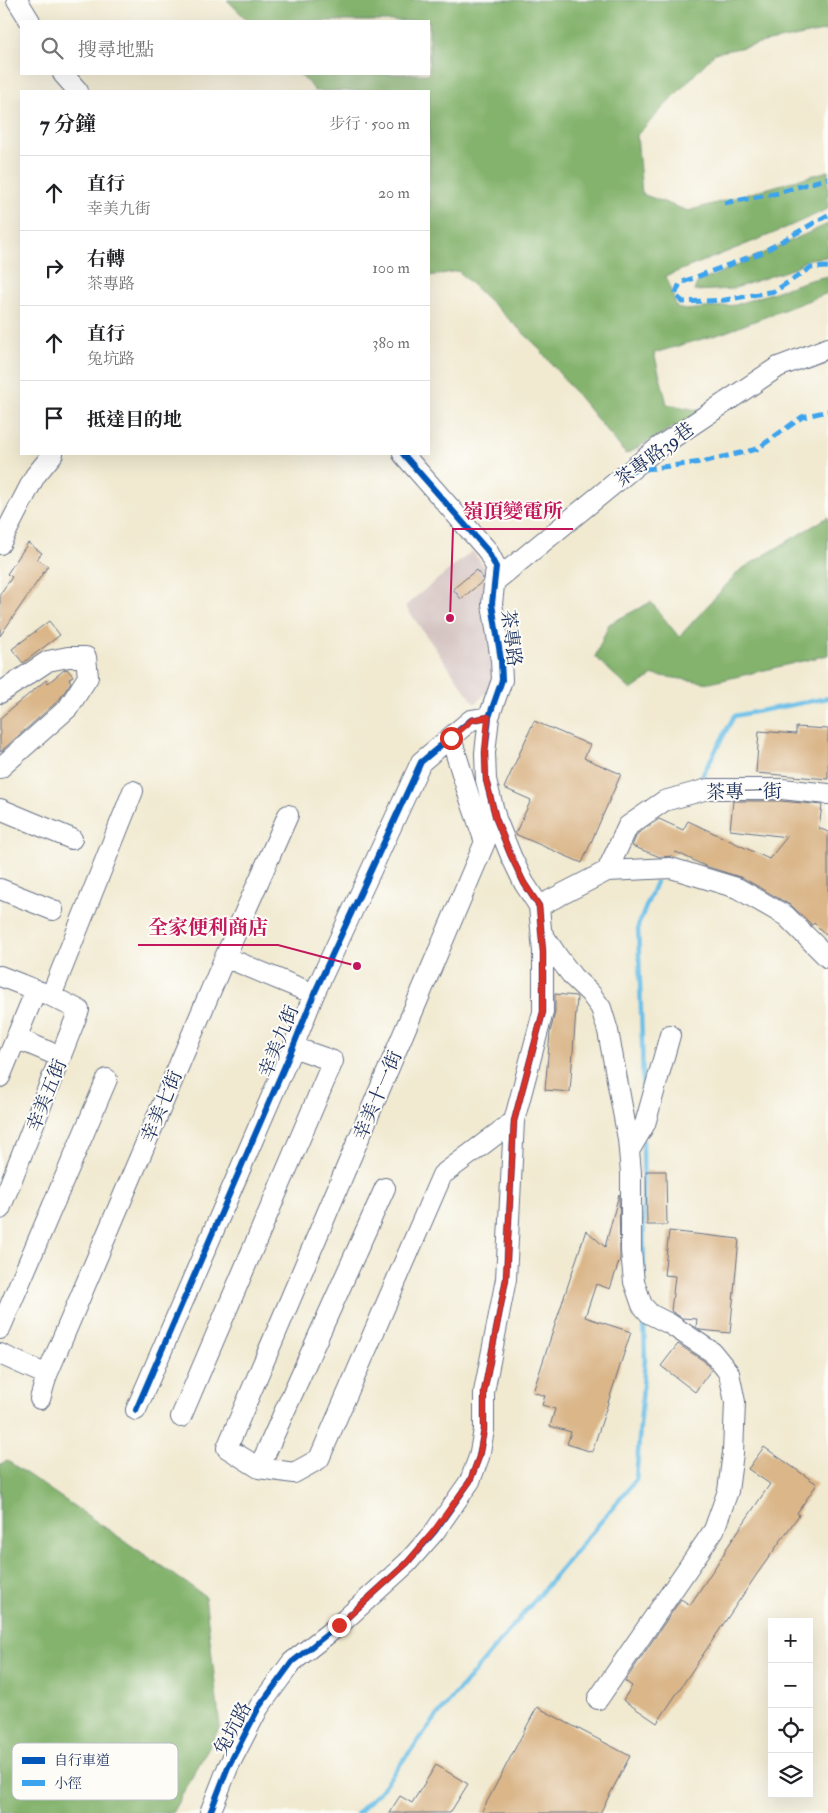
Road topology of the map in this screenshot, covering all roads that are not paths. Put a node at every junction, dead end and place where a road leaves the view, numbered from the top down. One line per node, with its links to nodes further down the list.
1 (17, 0): 2 (street)
2 (29, 20)
3 (64, 75): 4 (street)
4 (77, 90)
5 (828, 348): 9 (street, 茶專路39巷)
6 (52, 455): 8 (street)
7 (404, 455): 9 (street, 茶專路)
8 (0, 544)
9 (494, 582): 11 (street, 茶專路)
10 (0, 693): 13 (street)
11 (488, 717): 12 (street, 幸美九街); 21 (street, 茶專路)
12 (451, 738): 28 (street, 幸美九街); 46 (street, 幸美十一街)
13 (0, 768)
14 (133, 791): 27 (street)
15 (828, 794): 19 (street, 茶專一街)
16 (0, 809): 18 (street)
17 (288, 815): 24 (street, 幸美七街)
18 (72, 839)
19 (607, 871): 21 (street); 25 (street)
20 (0, 889): 22 (street)
21 (539, 906): 23 (street, 兔坑路)
22 (53, 910)
23 (541, 932): 35 (street, 兔坑路); 36 (street)
24 (225, 957): 28 (street); 42 (street, 幸美七街)
25 (828, 958)
26 (0, 976): 27 (street)
27 (43, 993): 30 (street); 32 (street, 幸美五街)
28 (314, 994): 31 (street, 幸美九街)
29 (670, 1035): 36 (street)
30 (16, 1038): 32 (street); 33 (street)
31 (293, 1047): 44 (street, 幸美九街); 45 (street)
32 (60, 1057): 38 (street, 幸美五街)
33 (0, 1077)
34 (107, 1079): 39 (street)
35 (514, 1121): 46 (street); 48 (street, 兔坑路)
36 (629, 1151): 47 (street)
37 (385, 1188): 46 (street)
38 (0, 1209)
39 (9, 1284): 40 (street)
40 (0, 1329)
41 (0, 1354): 42 (street)
42 (47, 1374): 43 (street, 幸美七街)
43 (40, 1399)
44 (136, 1410)
45 (181, 1417)
46 (259, 1468)
47 (598, 1700)
48 (210, 1813)

